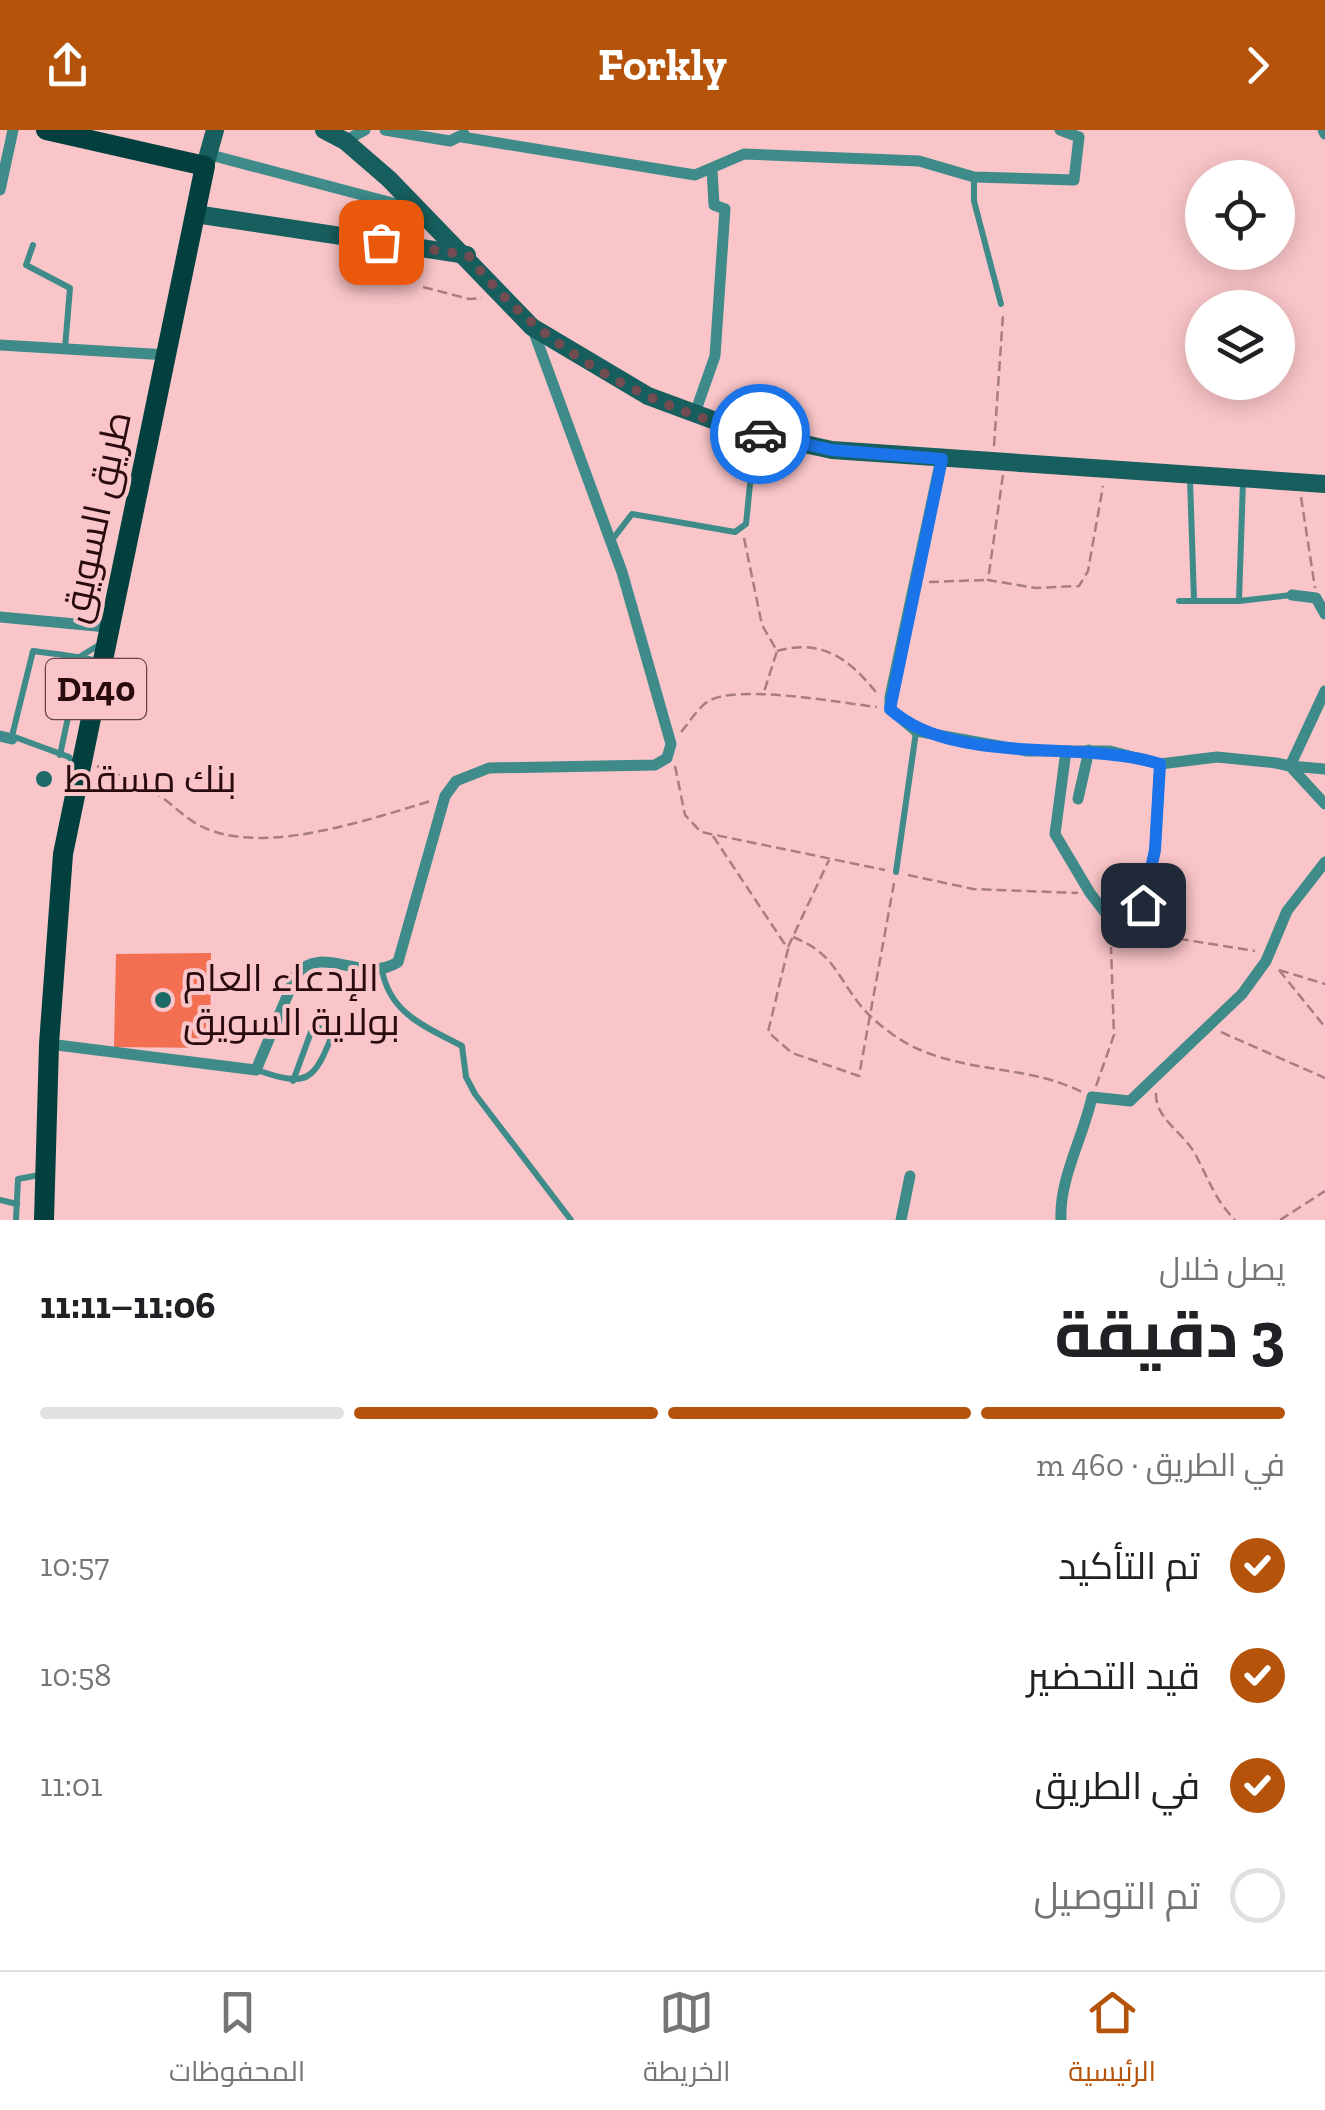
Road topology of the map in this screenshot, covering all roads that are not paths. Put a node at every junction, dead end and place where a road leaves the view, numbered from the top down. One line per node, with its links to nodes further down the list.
1 (13, 130): 15 (street)
2 (46, 130): 8 (main road)
3 (214, 130): 12 (main road, طريق السويق / D140)
4 (324, 130): 11 (main road)
5 (365, 130): 11 (street)
6 (385, 130): 9 (street)
7 (1060, 130): 14 (street)
8 (80, 134): 10 (main road)
9 (464, 134): 13 (street)
10 (122, 139): 12 (main road)
11 (344, 140): 16 (main road)
12 (206, 160): 16 (street); 17 (main road, طريق السويق / D140)
13 (712, 170): 14 (street); 25 (street)
14 (974, 177): 20 (lane)
15 (0, 190)
16 (423, 211): 19 (main road)
17 (195, 214): 19 (main road); 24 (main road, طريق السويق / D140)
18 (34, 245): 23 (lane)
19 (468, 255): 21 (main road)
20 (1002, 304)
21 (532, 327): 25 (main road); 31 (street)
22 (0, 345): 23 (street)
23 (65, 349): 24 (street)
24 (168, 356): 38 (main road, طريق السويق / D140)
25 (695, 414): 26 (main road)
26 (755, 434): 27 (main road); 31 (lane)
27 (942, 459): 28 (main road); 40 (street)
28 (1190, 478): 29 (main road); 33 (lane)
29 (1243, 480): 30 (main road); 35 (lane)
30 (1325, 484)
31 (611, 542): 55 (street)
32 (1292, 594): 35 (lane); 36 (street)
33 (1194, 600): 34 (lane); 35 (lane)
34 (1180, 601)
35 (1239, 601)
36 (1325, 614)
37 (0, 617): 38 (street)
38 (98, 647): 41 (lane); 44 (lane); 45 (main road, طريق السويق / D140)
39 (1325, 692): 47 (street)
40 (916, 731): 43 (street); 52 (lane)
41 (6, 738): 44 (lane)
42 (1088, 750): 43 (street); 46 (street); 49 (street)
43 (1066, 751): 54 (street)
44 (60, 755): 45 (lane)
45 (79, 760): 56 (main road, طريق السويق / D140)
46 (1160, 764): 47 (street); 53 (street)
47 (1290, 766): 48 (street); 50 (street)
48 (1325, 769)
49 (1078, 799)
50 (1325, 804)
51 (1325, 862): 67 (street)
52 (896, 872)
53 (1137, 932)
54 (1111, 933)
55 (382, 970): 57 (street); 65 (lane)
56 (48, 1044): 57 (street); 59 (main road, طريق السويق / D140)
57 (256, 1070): 58 (lane)
58 (294, 1081): 58 (lane)
59 (45, 1175): 62 (lane); 64 (main road, طريق السويق / D140)
60 (910, 1176): 66 (street)
61 (0, 1200): 62 (lane)
62 (17, 1204): 63 (lane)
63 (16, 1220)
64 (44, 1220)
65 (571, 1220)
66 (900, 1220)
67 (1061, 1220)

